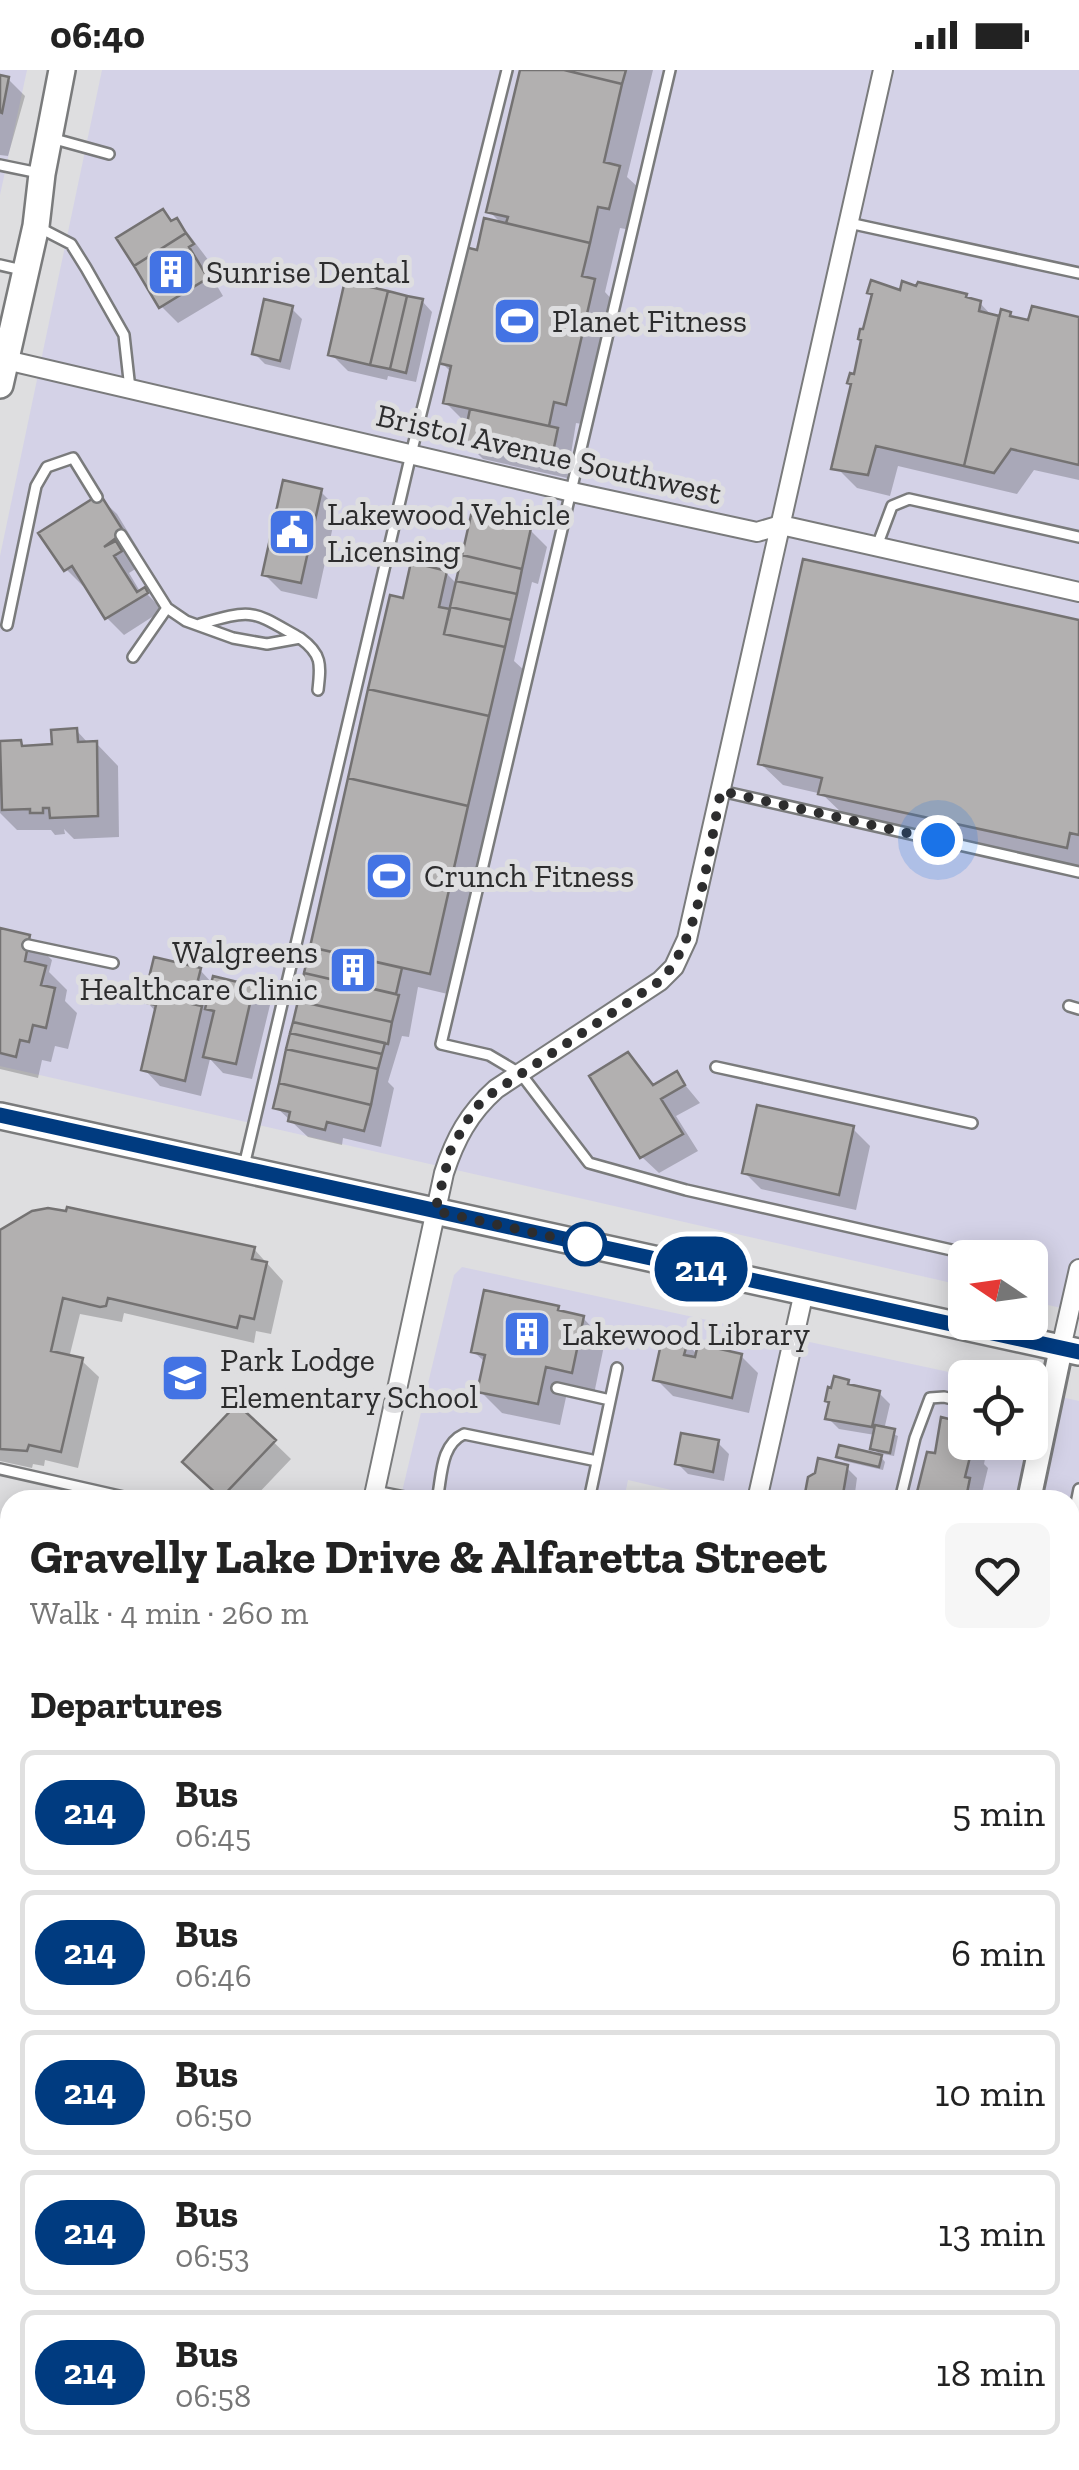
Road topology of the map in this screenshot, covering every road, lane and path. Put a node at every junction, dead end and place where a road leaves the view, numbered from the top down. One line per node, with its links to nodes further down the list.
1 (62, 70): 5 (main road)
2 (508, 70): 16 (lane)
3 (670, 70): 17 (lane)
4 (883, 70): 9 (street)
5 (48, 138): 6 (lane); 8 (main road)
6 (109, 154)
7 (0, 165): 8 (lane)
8 (42, 174): 10 (main road)
9 (849, 224): 13 (lane); 19 (street)
10 (36, 226): 12 (main road); 15 (lane)
11 (0, 264): 12 (lane)
12 (26, 270): 14 (main road)
13 (1079, 274)
14 (3, 372): 15 (street, Bristol Avenue Southwest)
15 (130, 389): 16 (street, Bristol Avenue Southwest)
16 (411, 454): 17 (street, Bristol Avenue Southwest); 38 (lane)
17 (572, 492): 19 (street, Bristol Avenue Southwest); 35 (lane)
18 (97, 496): 26 (lane)
19 (781, 525): 22 (street, Bristol Avenue Southwest); 30 (street)
20 (120, 535): 24 (lane)
21 (1079, 537): 22 (lane)
22 (877, 546): 23 (street, Bristol Avenue Southwest)
23 (1079, 592)
24 (167, 608): 25 (lane); 28 (lane)
25 (200, 624): 27 (lane); 27 (lane)
26 (7, 625)
27 (300, 638): 29 (lane)
28 (133, 657)
29 (318, 690)
30 (721, 791): 31 (lane); 35 (street)
31 (1079, 872)
32 (28, 945): 33 (lane)
33 (112, 963)
34 (716, 1067): 37 (lane)
35 (521, 1074): 39 (street); 40 (lane)
36 (0, 1116): 38 (main road)
37 (972, 1122)
38 (244, 1168): 39 (main road)
39 (435, 1211): 42 (main road); 53 (street)
40 (948, 1250)
41 (1079, 1269): 43 (street)
42 (804, 1292): 43 (main road); 56 (street)
43 (1070, 1350): 48 (street)
44 (617, 1368): 47 (lane)
45 (557, 1388): 47 (lane)
46 (948, 1398): 57 (lane)
47 (610, 1400): 50 (lane)
48 (1048, 1404)
49 (1033, 1460): 58 (street)
50 (597, 1461): 54 (lane); 55 (lane)
51 (0, 1470): 52 (lane)
52 (91, 1490)
53 (375, 1490)
54 (439, 1490)
55 (591, 1490)
56 (759, 1490)
57 (902, 1490)
58 (1030, 1490)

